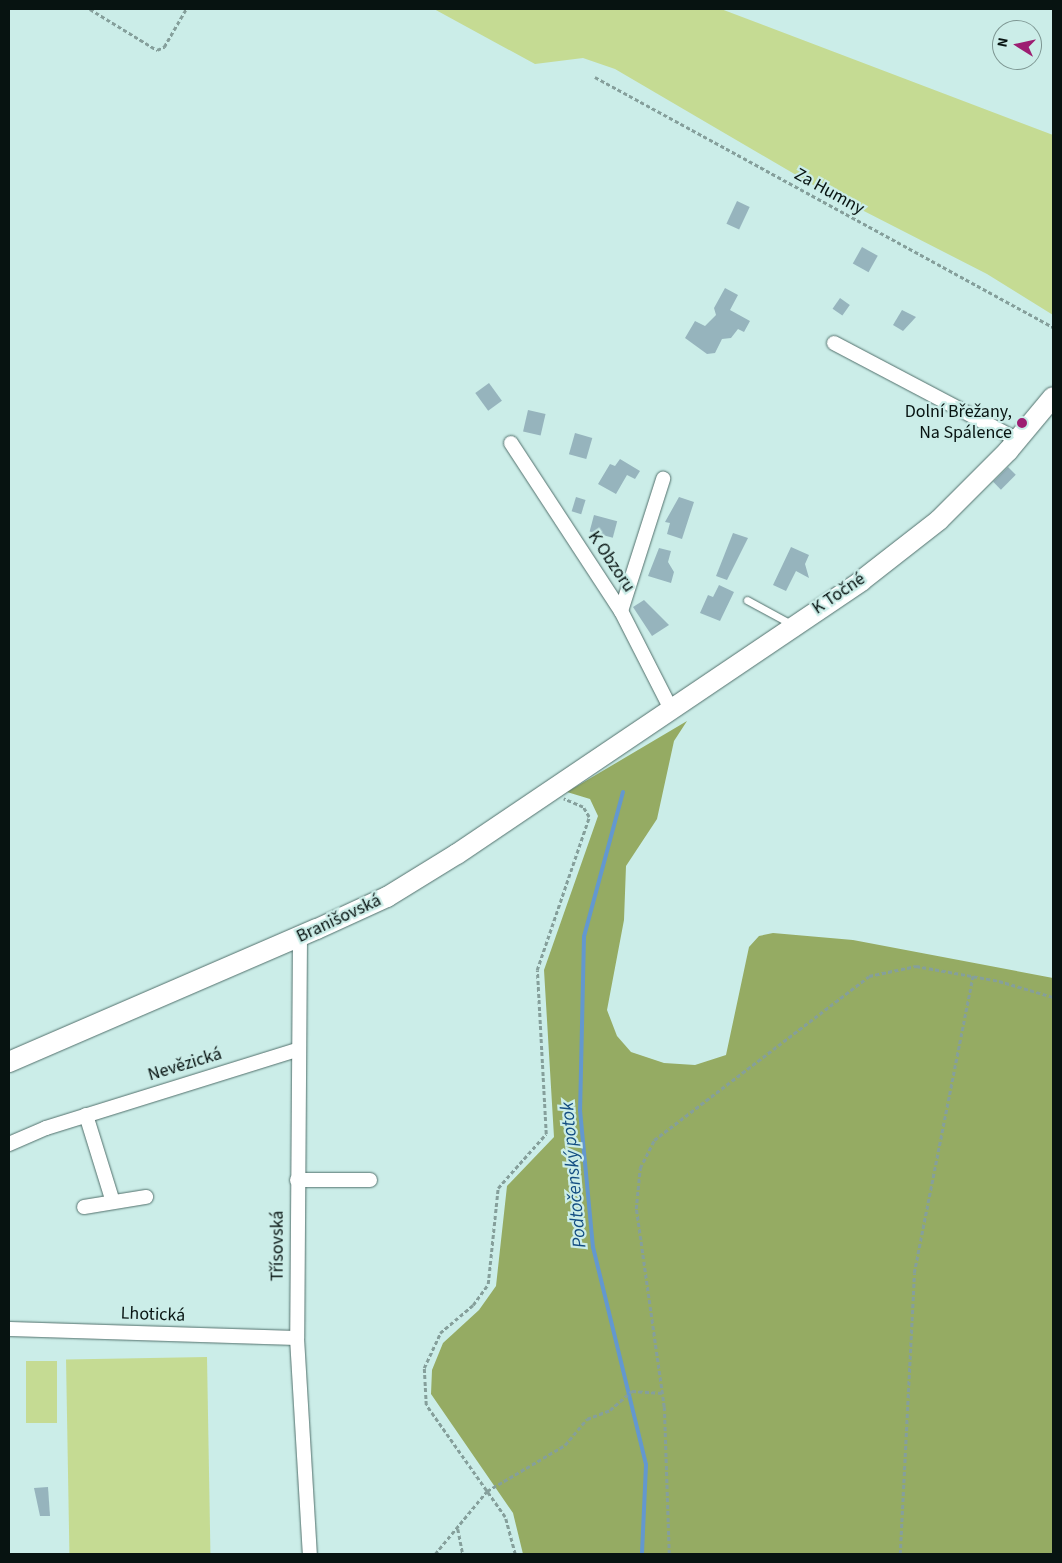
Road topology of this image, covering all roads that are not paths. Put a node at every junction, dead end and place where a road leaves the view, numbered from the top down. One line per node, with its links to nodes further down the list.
1 (834, 342): 3 (street)
2 (1053, 397): 3 (street, K Točné)
3 (1018, 440): 8 (street, K Točné)
4 (511, 443): 7 (street, K Obzoru)
5 (662, 479): 7 (street)
6 (747, 600): 8 (lane)
7 (620, 611): 9 (street, K Obzoru)
8 (793, 625): 9 (street, K Točné)
9 (670, 707): 10 (street, K Točné)
10 (642, 727): 11 (street, Branišovská)
11 (300, 937): 12 (street, Třísovská); 13 (street, Branišovská)
12 (296, 1050): 14 (street, Nevězická); 16 (street, Třísovská)
13 (9, 1062)
14 (86, 1116): 15 (street, Nevězická); 19 (street)
15 (9, 1144)
16 (297, 1180): 17 (street); 22 (street, Třísovská)
17 (370, 1180)
18 (146, 1197): 19 (street)
19 (113, 1202): 20 (street)
20 (84, 1207)
21 (9, 1329): 22 (street, Lhotická)
22 (297, 1338): 23 (street, Třísovská)
23 (310, 1554)

